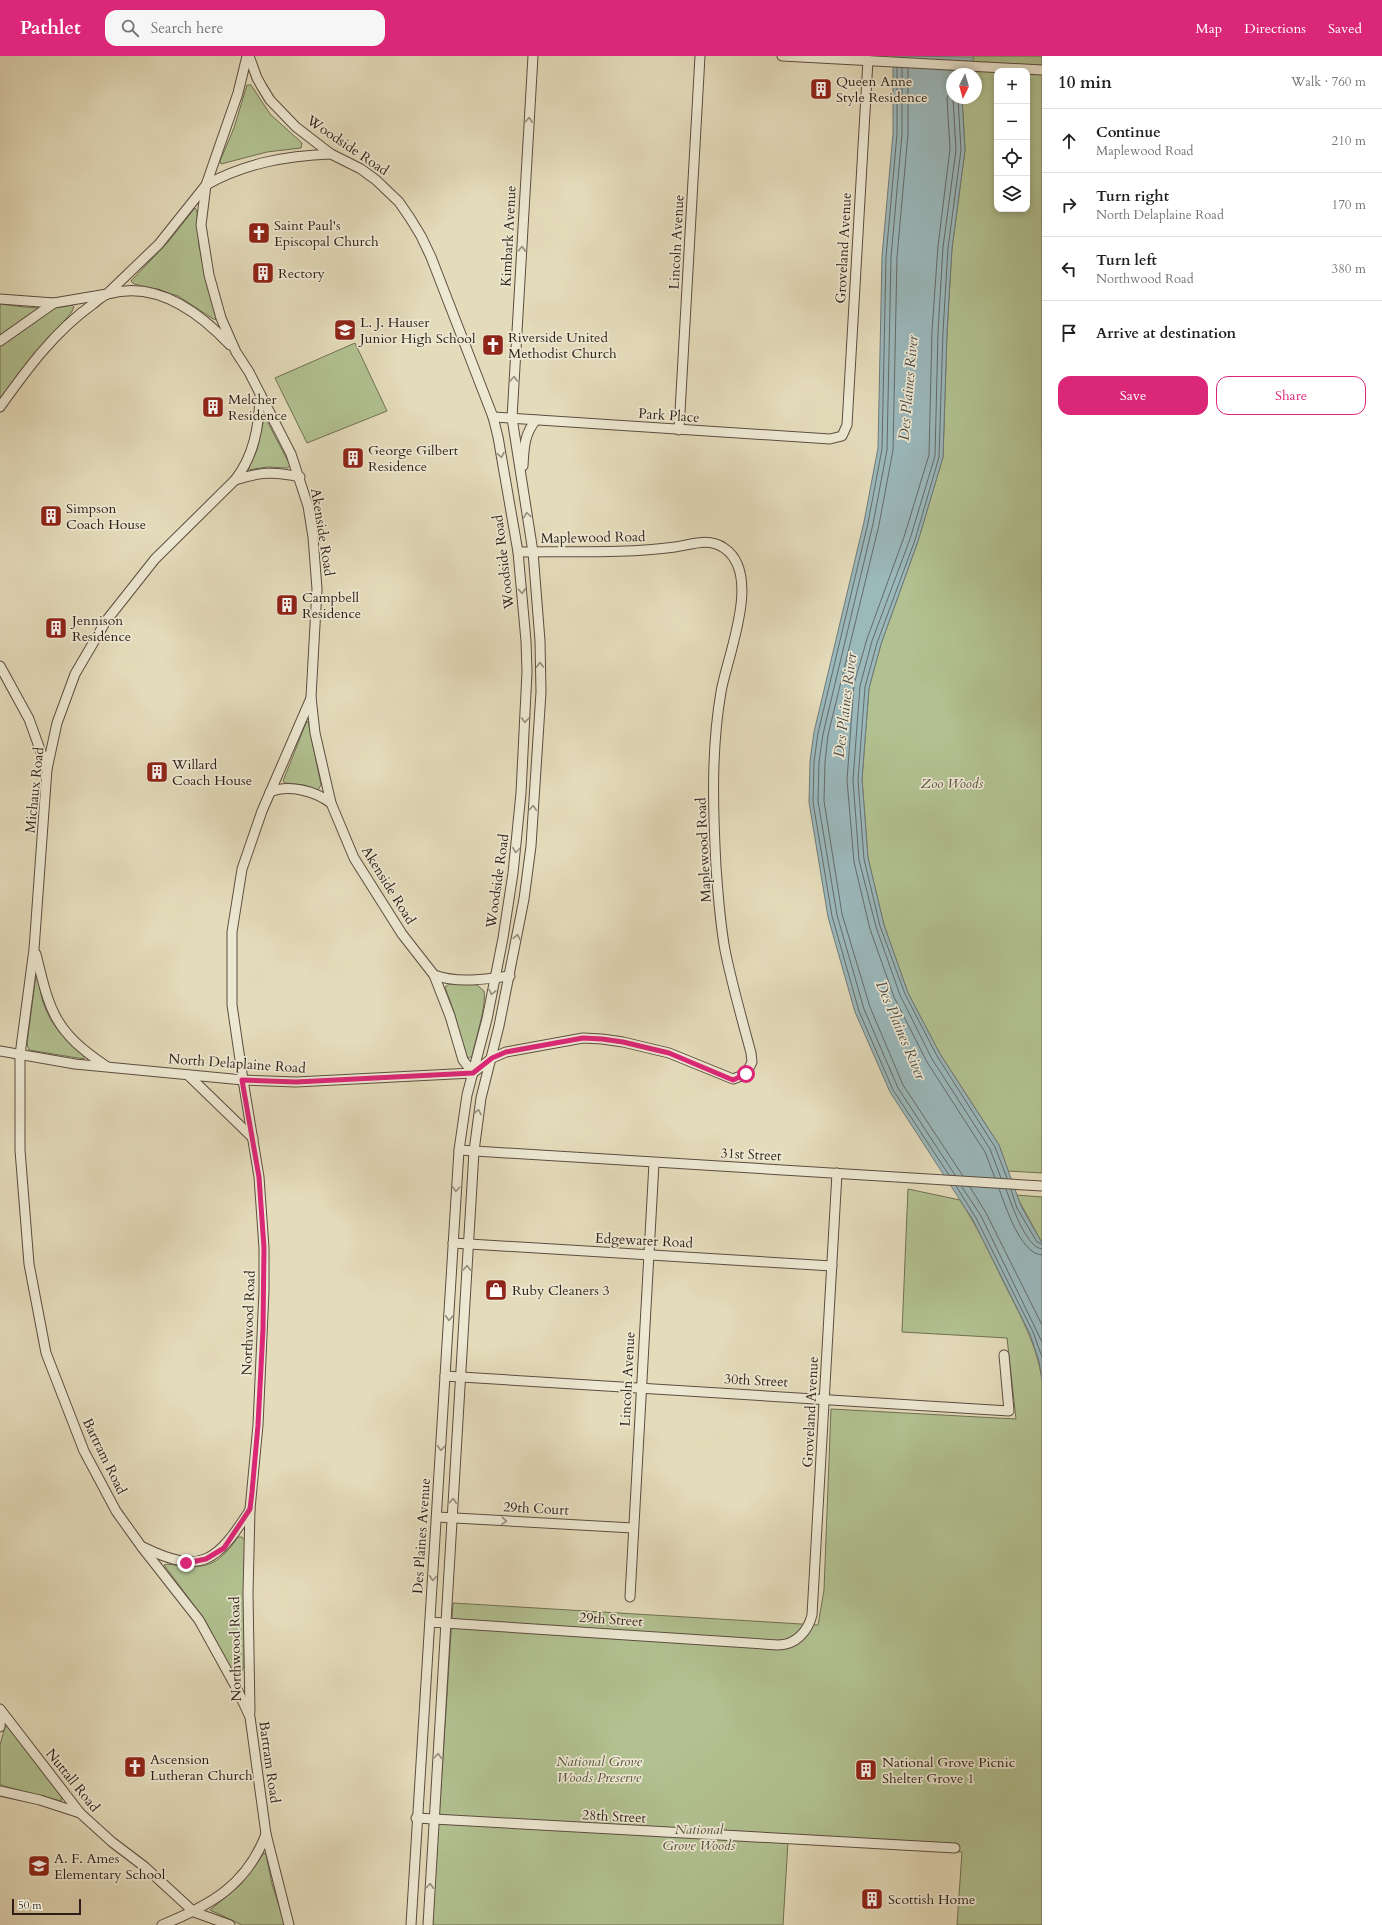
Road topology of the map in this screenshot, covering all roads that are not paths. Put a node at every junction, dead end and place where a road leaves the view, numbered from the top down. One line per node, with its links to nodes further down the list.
1 (248, 56): 8 (street, Woodside Road); 9 (street)
2 (533, 56): 18 (street, Kimbark Avenue, one-way to 2)
3 (700, 56): 20 (street, Lincoln Avenue)
4 (782, 56): 5 (street)
5 (816, 57): 6 (street)
6 (868, 60): 7 (street); 21 (street, Groveland Avenue)
7 (1042, 70)
8 (331, 154): 9 (street); 17 (street, Woodside Road)
9 (206, 185): 10 (street); 14 (street, Akenside Road)
10 (106, 294): 12 (street, Akenside Road); 14 (street, Akenside Road); 16 (street)
11 (0, 299): 12 (street)
12 (54, 303): 13 (street)
13 (0, 341)
14 (236, 352): 15 (street, Akenside Road)
15 (260, 396): 22 (street, Akenside Road); 24 (street, Michaux Road)
16 (0, 407)
17 (493, 417): 18 (street, Park Place); 25 (street, Woodside Road, one-way to 25)
18 (512, 418): 19 (street, Park Place); 23 (street, Woodside Road)
19 (536, 420): 20 (street, Park Place); 23 (street)
20 (680, 430): 21 (street, Park Place)
21 (842, 436)
22 (300, 477): 24 (street, Michaux Road); 28 (street, Akenside Road)
23 (522, 479): 26 (street, Woodside Road, one-way to 23)
24 (235, 480): 29 (street, Michaux Road)
25 (518, 552): 26 (street, Maplewood Road); 35 (street, Woodside Road, one-way to 35)
26 (533, 552): 34 (street, Woodside Road, one-way to 26); 38 (street, Maplewood Road)
27 (0, 666): 29 (street)
28 (311, 697): 30 (street, Northwood Road); 31 (street, Akenside Road)
29 (47, 769): 32 (street, Michaux Road)
30 (270, 792): 31 (street); 42 (street, Northwood Road)
31 (331, 803): 33 (street, Akenside Road)
32 (34, 949): 37 (street, Michaux Road); 39 (street, Michaux Road)
33 (434, 975): 35 (street); 40 (street, Akenside Road)
34 (510, 976): 35 (street); 38 (street, Woodside Road)
35 (495, 977): 40 (street, Woodside Road, one-way to 40)
36 (0, 1051): 37 (street, North Delaplaine Road)
37 (20, 1056): 39 (street, North Delaplaine Road); 62 (street, Bartram Road)
38 (492, 1058): 40 (street, Maplewood Road); 45 (street, Woodside Road, one-way to 38)
39 (108, 1067): 41 (street, North Delaplaine Road)
40 (473, 1073): 42 (street, North Delaplaine Road); 44 (street, Woodside Road)
41 (188, 1075): 42 (street, North Delaplaine Road); 43 (street)
42 (242, 1080): 43 (street, Northwood Road)
43 (253, 1138): 58 (street, Northwood Road)
44 (459, 1150): 45 (street, 31st Street); 49 (street, Des Plaines Avenue, one-way to 49)
45 (474, 1151): 46 (street, 31st Street); 50 (street, Des Plaines Avenue)
46 (654, 1162): 47 (street, 31st Street); 51 (street, Lincoln Avenue)
47 (837, 1173): 48 (street, 31st Street); 52 (street, Groveland Avenue)
48 (1041, 1186)
49 (453, 1243): 50 (street, Edgewater Road); 54 (street, Des Plaines Avenue, one-way to 54)
50 (468, 1244): 51 (street, Edgewater Road); 55 (street, Des Plaines Avenue, one-way to 50)
51 (648, 1254): 52 (street, Edgewater Road); 56 (street, Lincoln Avenue)
52 (832, 1266): 57 (street, Groveland Avenue)
53 (1004, 1356): 57 (street, 30th Street)
54 (445, 1376): 55 (street, 30th Street); 59 (street, Des Plaines Avenue, one-way to 59)
55 (460, 1377): 56 (street, 30th Street); 60 (street, Des Plaines Avenue, one-way to 55)
56 (641, 1388): 57 (street, 30th Street); 61 (street, Lincoln Avenue)
57 (826, 1398): 66 (street, Groveland Avenue)
58 (250, 1509): 62 (street, Northwood Road); 68 (street, Northwood Road)
59 (437, 1517): 60 (street, 29th Court); 64 (street, Des Plaines Avenue, one-way to 64)
60 (452, 1518): 61 (street, 29th Court, one-way to 61); 65 (street, Des Plaines Avenue)
61 (633, 1528): 63 (street, Lincoln Avenue)
62 (141, 1546): 68 (street, Bartram Road)
63 (630, 1597)
64 (430, 1622): 65 (street, 29th Street); 72 (street, Des Plaines Avenue)
65 (446, 1623): 66 (street, 29th Street); 73 (street, Des Plaines Avenue, one-way to 65)
66 (790, 1644)
67 (0, 1710): 69 (street, Nuttall Road); 71 (street, Nuttall Road)
68 (250, 1717): 74 (street, Bartram Road)
69 (0, 1727)
70 (0, 1791): 71 (street)
71 (80, 1813): 76 (street, Nuttall Road)
72 (416, 1818): 73 (street, 28th Street); 80 (street, Des Plaines Avenue)
73 (434, 1820): 75 (street, 28th Street); 81 (street, Des Plaines Avenue, one-way to 73)
74 (266, 1834): 76 (street); 79 (street, Bartram Road)
75 (955, 1848)
76 (194, 1912): 77 (street); 78 (street, Nuttall Road)
77 (162, 1925)
78 (230, 1925)
79 (289, 1925)
80 (411, 1925)
81 (428, 1925)

